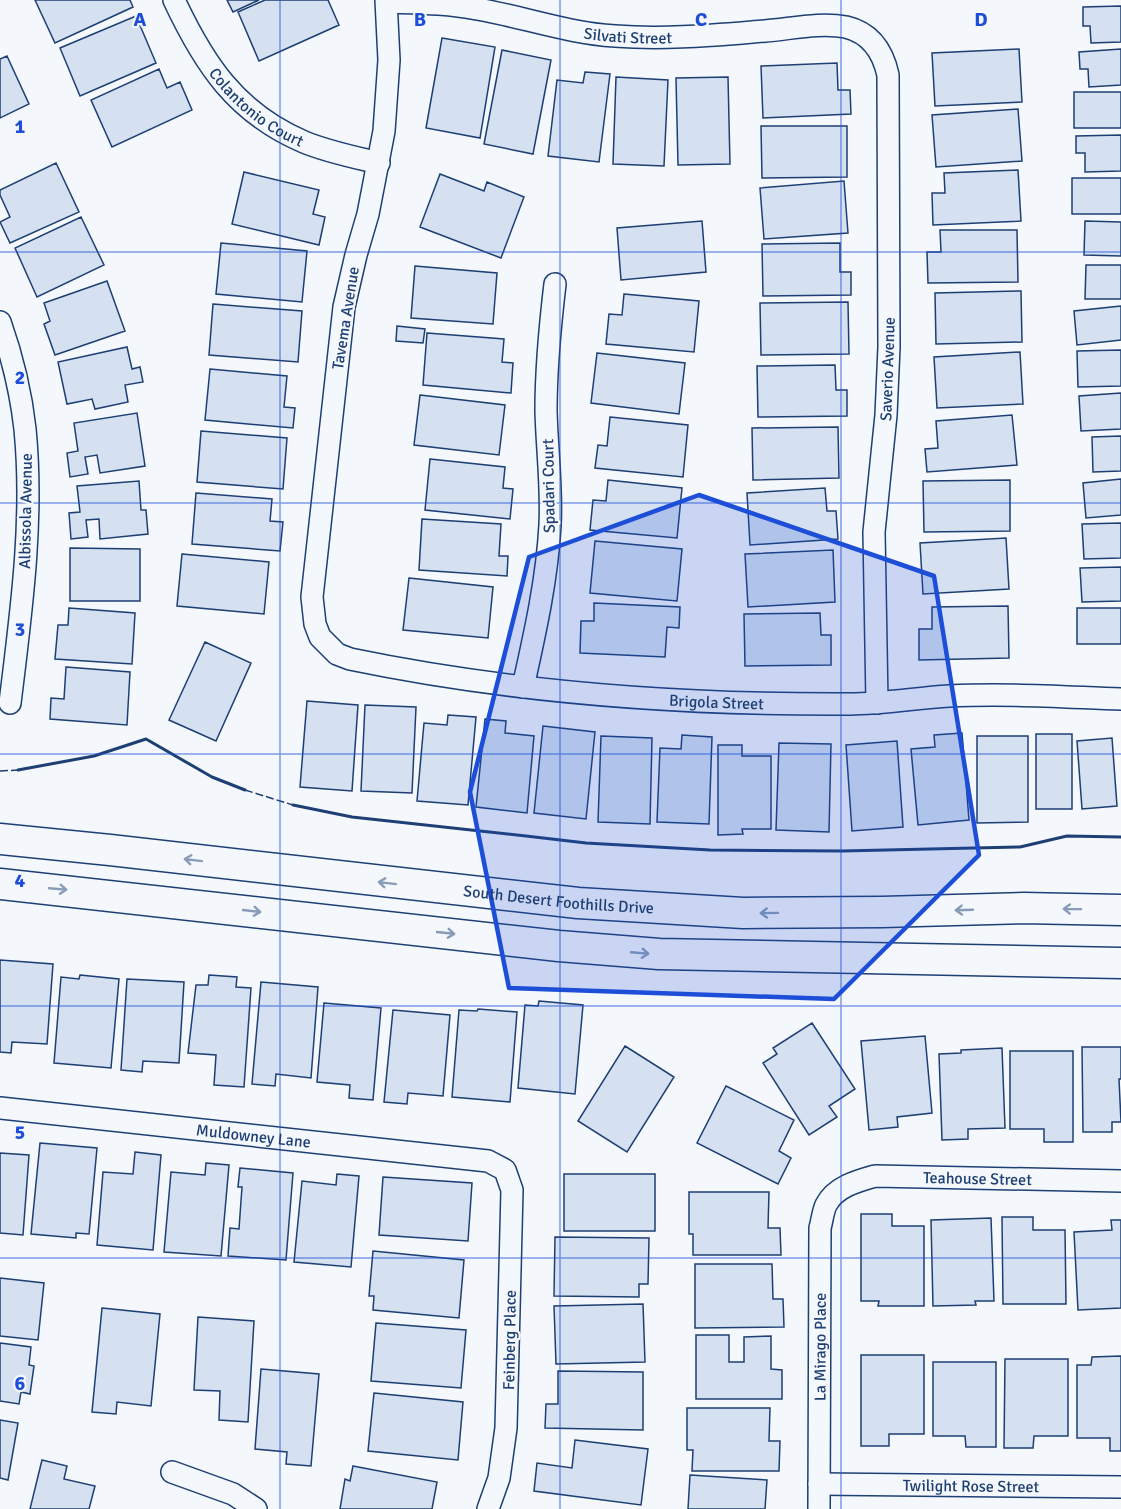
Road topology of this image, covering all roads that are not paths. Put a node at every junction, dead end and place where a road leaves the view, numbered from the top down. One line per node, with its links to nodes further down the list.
1 (174, 0): 4 (street, Colantonio Court)
2 (387, 1): 3 (street, Silvati Street); 4 (street, Tavema Avenue)
3 (870, 39): 12 (street, Saverio Avenue)
4 (379, 163): 8 (street, Tavema Avenue)
5 (555, 284): 9 (street, Spadari Court)
6 (0, 322): 7 (street, Albissola Avenue)
7 (9, 632): 11 (street, Albissola Avenue)
8 (320, 637): 9 (street, Brigola Street)
9 (523, 687): 12 (street, Brigola Street)
10 (1121, 699): 12 (street, Brigola Street)
11 (10, 703)
12 (877, 703)
13 (0, 839): 15 (main road, South Desert Foothills Drive, one-way to 13)
14 (0, 884): 16 (main road, one-way to 16)
15 (1121, 910)
16 (1121, 963)
17 (0, 1108): 18 (street, Muldowney Lane)
18 (505, 1170): 25 (street, Feinberg Place)
19 (1121, 1181): 20 (street, Teahouse Street)
20 (838, 1190): 22 (street, La Mirago Place)
21 (172, 1472): 24 (street)
22 (819, 1484): 23 (street, Twilight Rose Street); 26 (street, La Mirago Place)
23 (1121, 1487)
24 (256, 1509)
25 (488, 1509)
26 (819, 1509)

